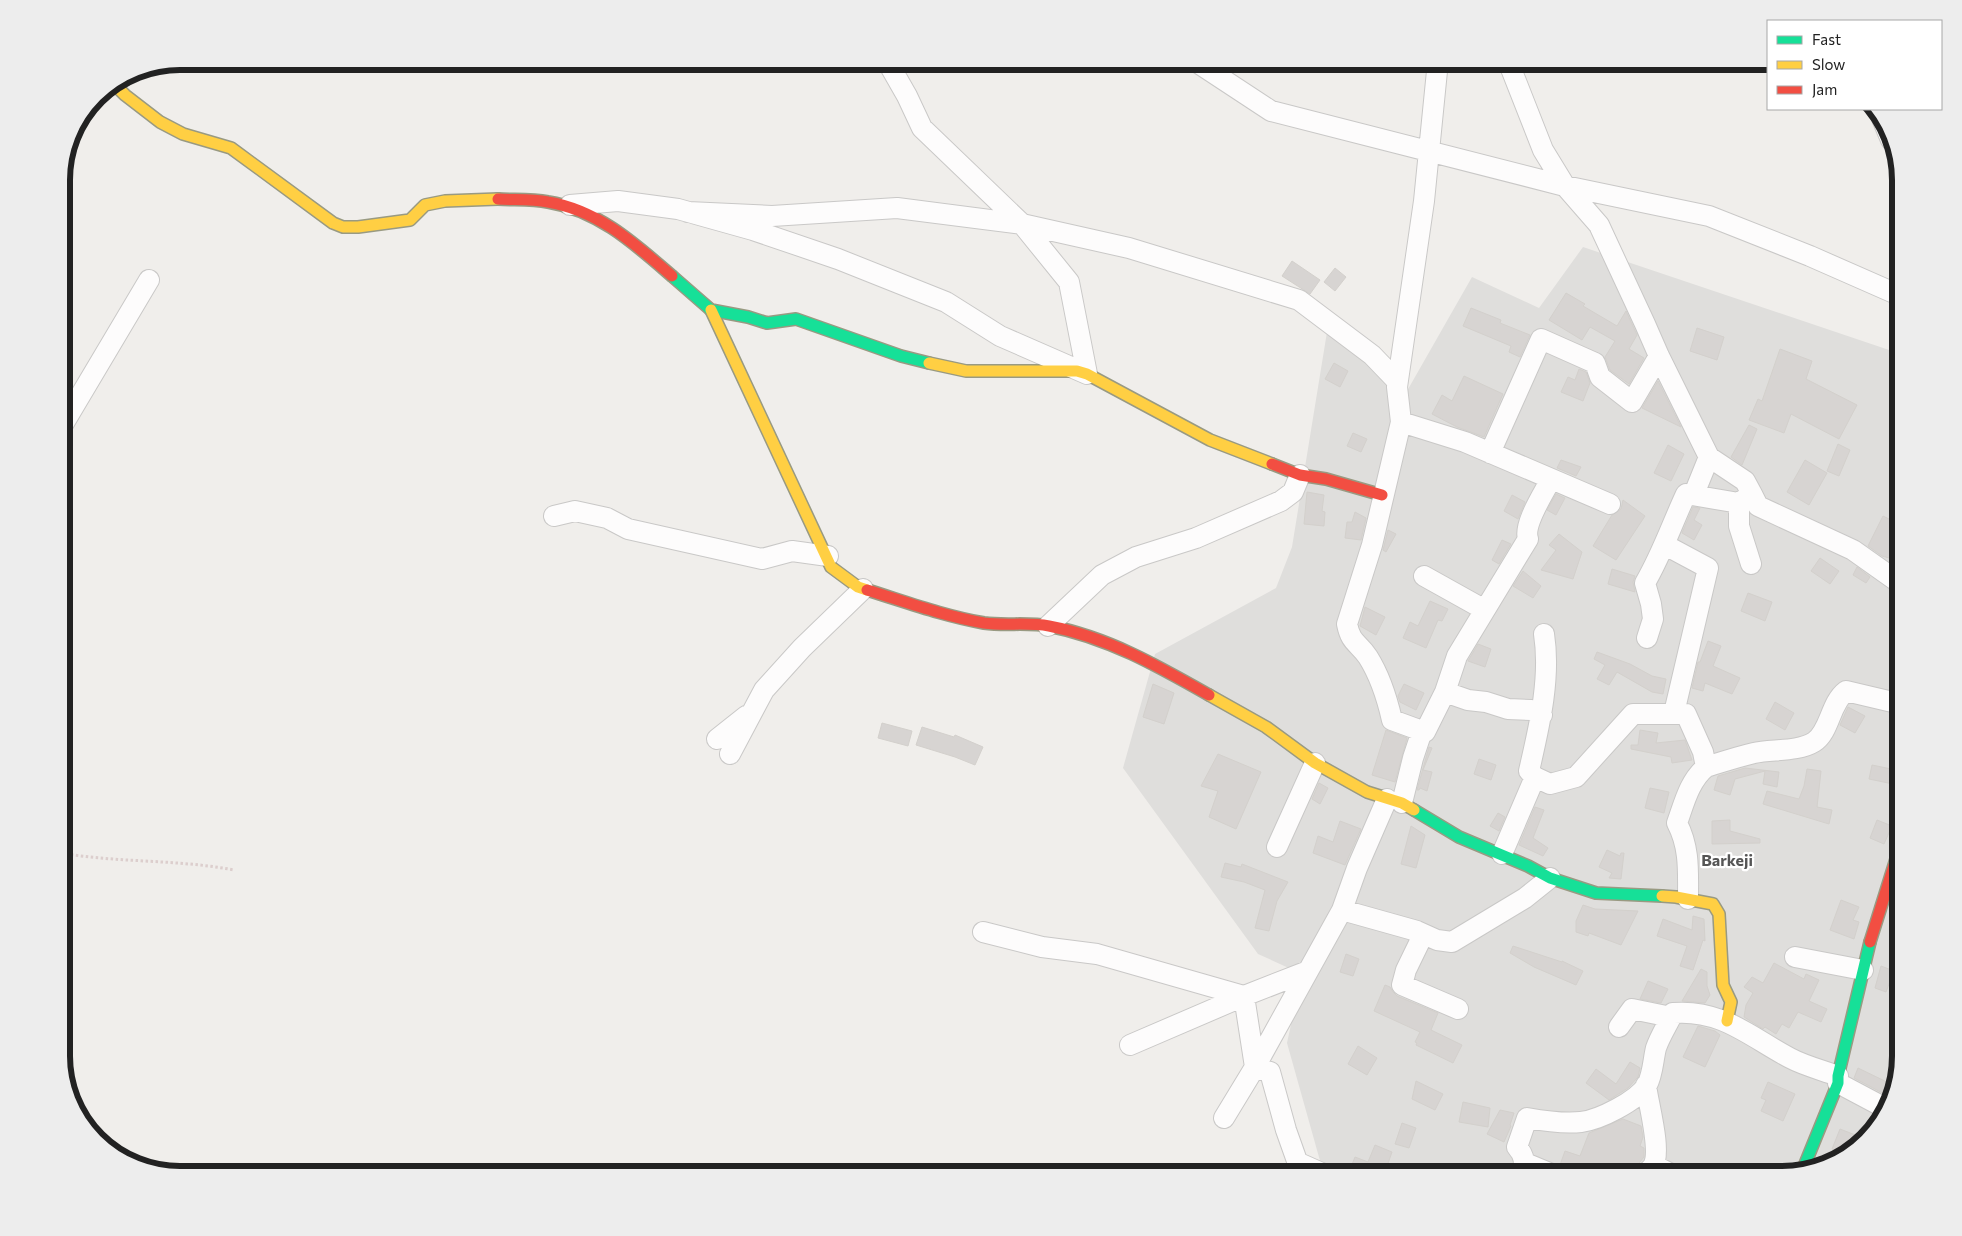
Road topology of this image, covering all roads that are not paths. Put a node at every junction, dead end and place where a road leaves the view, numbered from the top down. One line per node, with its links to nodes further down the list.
1 (892, 70): 12 (street)
2 (1209, 70): 6 (street)
3 (1225, 70): 6 (street)
4 (1437, 70): 8 (street)
5 (1512, 70): 9 (street)
6 (1230, 84): 8 (street)
7 (118, 88): 10 (street)
8 (1429, 152): 9 (street); 18 (street)
9 (1565, 186): 14 (street); 16 (street)
10 (563, 206): 11 (street); 15 (street)
11 (688, 212): 12 (street); 17 (street)
12 (1022, 224): 17 (street); 18 (street)
13 (149, 280): 19 (street)
14 (1892, 292)
15 (712, 310): 17 (street); 31 (street)
16 (1658, 356): 21 (street); 22 (street)
17 (1087, 374): 23 (street)
18 (1397, 386): 20 (street)
19 (70, 414)
20 (1401, 422): 21 (street); 26 (street)
21 (1490, 453): 24 (street)
22 (1709, 457): 25 (street); 27 (street)
23 (1300, 475): 26 (street); 37 (street)
24 (1551, 479): 28 (street); 36 (street)
25 (1694, 494): 27 (street); 30 (street)
26 (1382, 495): 45 (street)
27 (1746, 499): 32 (street); 34 (street)
28 (1610, 504)
29 (554, 516): 31 (street)
30 (1665, 545): 39 (street); 43 (street)
31 (828, 556): 35 (street)
32 (1751, 564)
33 (1424, 576): 36 (street)
34 (1892, 578)
35 (863, 588): 37 (street); 42 (street)
36 (1485, 610): 40 (street)
37 (1048, 626): 48 (street)
38 (1544, 634): 44 (street)
39 (1647, 638)
40 (1446, 692): 44 (street); 45 (street)
41 (1892, 702): 49 (street)
42 (754, 710): 46 (street); 47 (street)
43 (1674, 713): 49 (street); 50 (street)
44 (1542, 715): 50 (street)
45 (1422, 732): 51 (street)
46 (717, 739)
47 (730, 754)
48 (1315, 763): 51 (street); 52 (street)
49 (1706, 767): 56 (street)
50 (1535, 777): 53 (street)
51 (1394, 801): 53 (street); 57 (street)
52 (1277, 846)
53 (1502, 854): 55 (street)
54 (1892, 870): 61 (street)
55 (1550, 878): 56 (street); 59 (street)
56 (1688, 899): 66 (street)
57 (1342, 910): 59 (street); 62 (street)
58 (984, 932): 63 (street)
59 (1423, 935): 64 (street)
60 (1795, 957): 61 (street)
61 (1863, 970): 70 (street)
62 (1308, 971): 63 (street); 69 (street)
63 (1244, 996): 68 (street); 69 (street)
64 (1458, 1009)
65 (1671, 1017): 66 (street); 67 (street); 71 (street)
66 (1727, 1021): 70 (street)
67 (1620, 1027)
68 (1130, 1045)
69 (1255, 1067): 73 (street); 75 (street)
70 (1838, 1080): 72 (street); 74 (street)
71 (1646, 1085): 76 (street); 77 (street)
72 (1880, 1105)
73 (1224, 1118)
74 (1805, 1163)
75 (1299, 1166)
76 (1524, 1166)
77 (1650, 1166)

